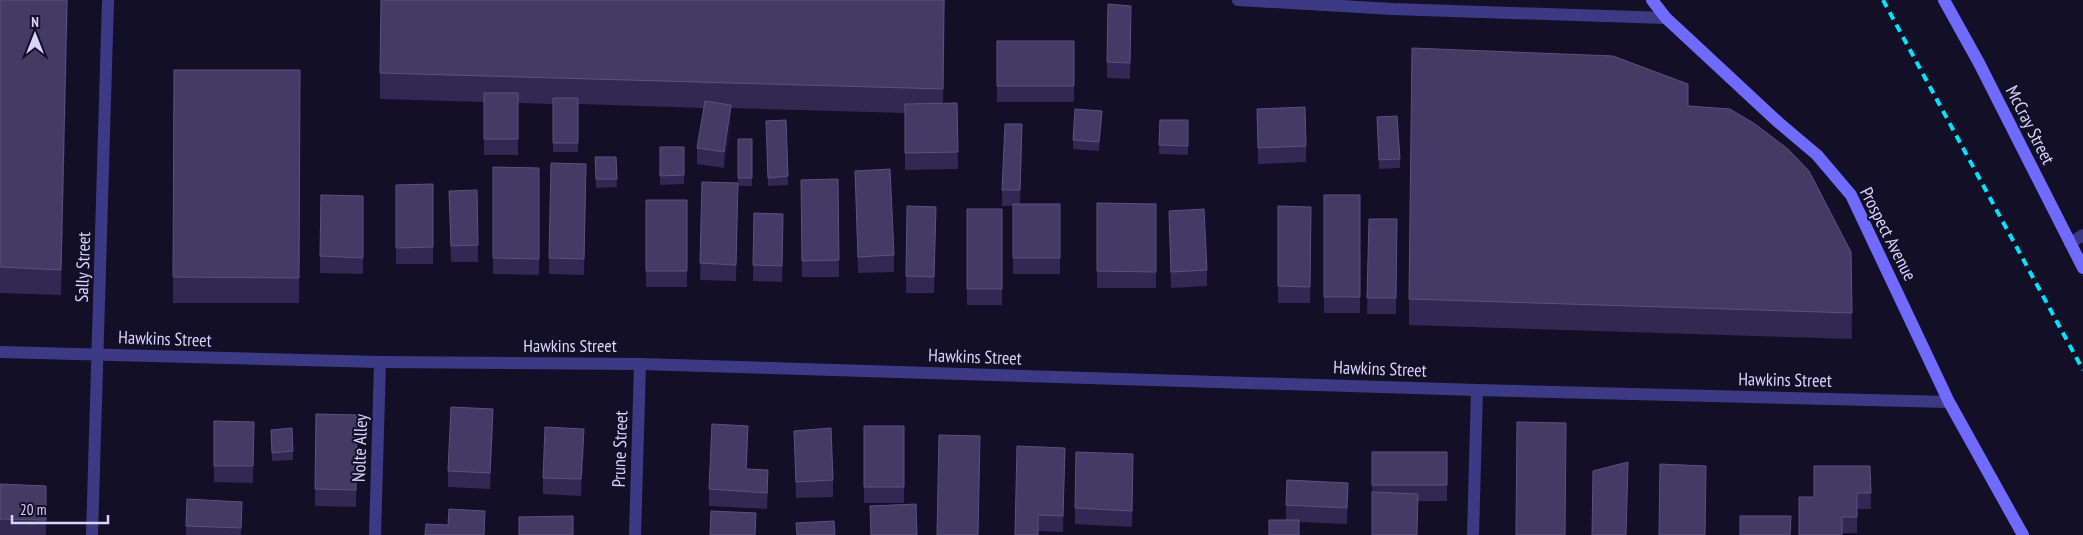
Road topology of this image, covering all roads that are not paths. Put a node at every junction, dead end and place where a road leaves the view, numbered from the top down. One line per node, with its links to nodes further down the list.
1 (108, 0): 10 (street, Sally Street)
2 (1238, 0): 5 (street)
3 (1652, 0): 5 (street, Prospect Avenue)
4 (1944, 0): 7 (street, McCray Street)
5 (1666, 18): 14 (street, Prospect Avenue)
6 (2083, 235): 7 (street)
7 (2070, 243): 8 (street, McCray Street)
8 (2083, 268)
9 (0, 352): 10 (street, Hawkins Street)
10 (98, 354): 11 (street, Hawkins Street); 15 (street, Sally Street)
11 (380, 362): 12 (street, Hawkins Street); 16 (street, Nolte Alley)
12 (640, 364): 13 (street, Hawkins Street); 17 (street, Prune Street)
13 (1477, 390): 14 (street, Hawkins Street); 18 (street)
14 (1949, 402): 19 (street, Prospect Avenue)
15 (92, 535)
16 (374, 535)
17 (635, 535)
18 (1473, 535)
19 (2023, 535)

